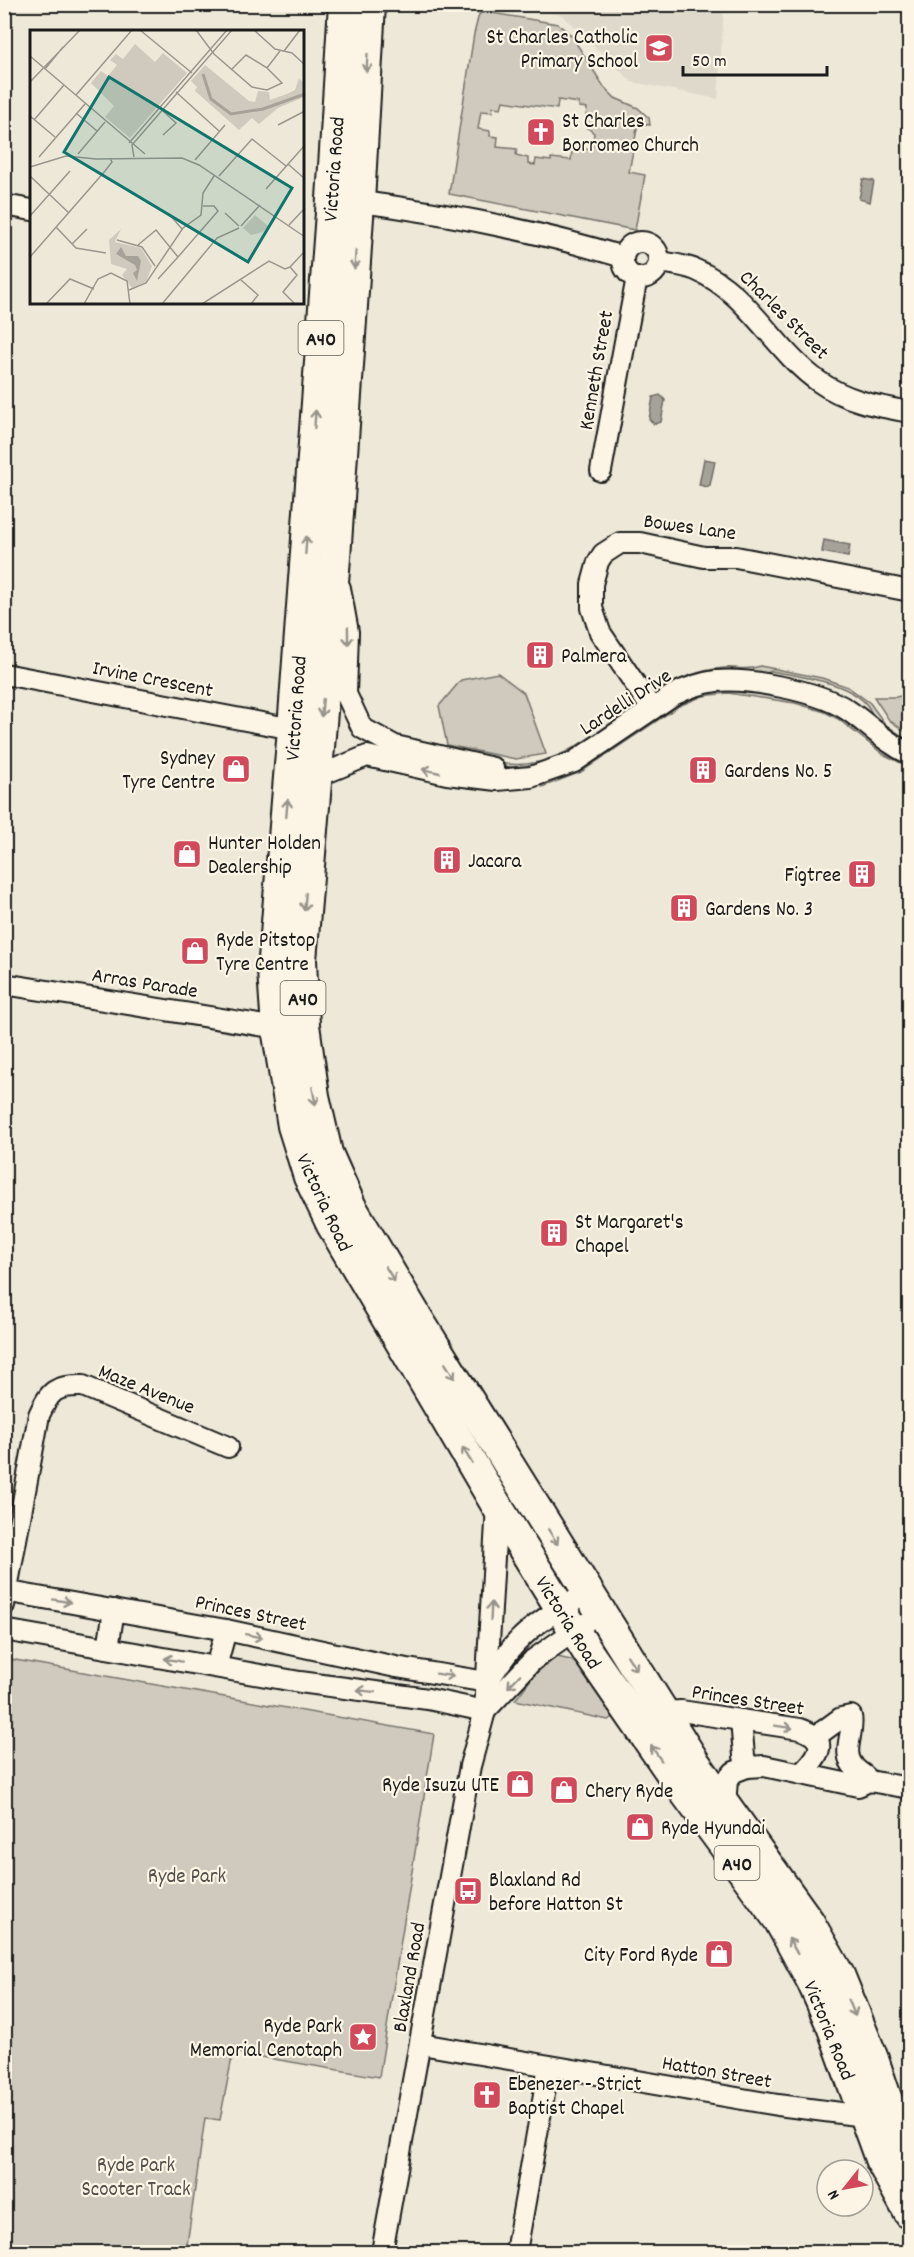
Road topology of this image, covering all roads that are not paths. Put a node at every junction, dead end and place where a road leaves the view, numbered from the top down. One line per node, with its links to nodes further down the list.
1 (344, 4): 3 (highway, Victoria Road / A40)
2 (370, 4): 3 (highway, Victoria Road / A40, one-way to 3)
3 (346, 200): 6 (street); 11 (highway, Victoria Road / A40, one-way to 11); 15 (highway, Victoria Road / A40, one-way to 3)
4 (4, 205): 5 (street)
5 (30, 210)
6 (623, 257): 7 (street); 8 (street)
7 (660, 262): 8 (street); 9 (street, Charles Street)
8 (637, 277): 10 (street, Kenneth Street)
9 (909, 412)
10 (601, 471)
11 (335, 558): 17 (highway, Victoria Road / A40, one-way to 17); 18 (street, one-way to 18)
12 (909, 591): 14 (street, Bowes Lane)
13 (4, 674): 15 (street, Irvine Crescent)
14 (652, 709): 16 (street, Lardelli Drive); 18 (street, Lardelli Drive)
15 (293, 729): 20 (highway, Victoria Road / A40, one-way to 15)
16 (909, 754)
17 (316, 777): 18 (street, Lardelli Drive, one-way to 17); 24 (highway, Victoria Road / A40, one-way to 24)
18 (531, 777)
19 (4, 984): 20 (street, Arras Parade)
20 (277, 1028): 22 (highway, Victoria Road / A40, one-way to 20)
21 (228, 1447): 23 (street, Maze Avenue)
22 (497, 1506): 26 (highway, Victoria Road / A40); 31 (street, Blaxland Road, one-way to 22)
23 (5, 1596): 25 (street, Princes Street, one-way to 25)
24 (593, 1603): 26 (street, Blaxland Road); 33 (highway, Victoria Road / A40, one-way to 33)
25 (114, 1610): 28 (street, Princes Street); 29 (street)
26 (568, 1619): 31 (street, Blaxland Road); 32 (street, Blaxland Road, one-way to 32); 45 (highway, Victoria Road / A40, one-way to 26)
27 (4, 1630): 29 (street)
28 (226, 1630): 30 (street); 31 (street, Princes Street, one-way to 31)
29 (108, 1648): 30 (street, one-way to 29)
30 (216, 1667): 32 (street, one-way to 30)
31 (487, 1682): 32 (street, Blaxland Road)
32 (485, 1711): 43 (street, Blaxland Road)
33 (664, 1712): 34 (street, Princes Street); 42 (highway, Victoria Road / A40)
34 (741, 1720): 35 (street, Princes Street, one-way to 35); 37 (street)
35 (815, 1737): 36 (street); 38 (street, Princes Street)
36 (847, 1753): 39 (street); 40 (street)
37 (747, 1767): 38 (street); 42 (street)
38 (801, 1774): 39 (street)
39 (821, 1779): 40 (street)
40 (869, 1781): 41 (street)
41 (909, 1788)
42 (725, 1805): 46 (highway, Victoria Road / A40, one-way to 46)
43 (421, 2044): 44 (street, Hatton Street); 48 (street, Blaxland Road)
44 (549, 2066): 45 (street, Hatton Street); 49 (street)
45 (864, 2116): 47 (highway, Victoria Road / A40)
46 (909, 2157)
47 (909, 2214)
48 (382, 2253)
49 (516, 2253)

